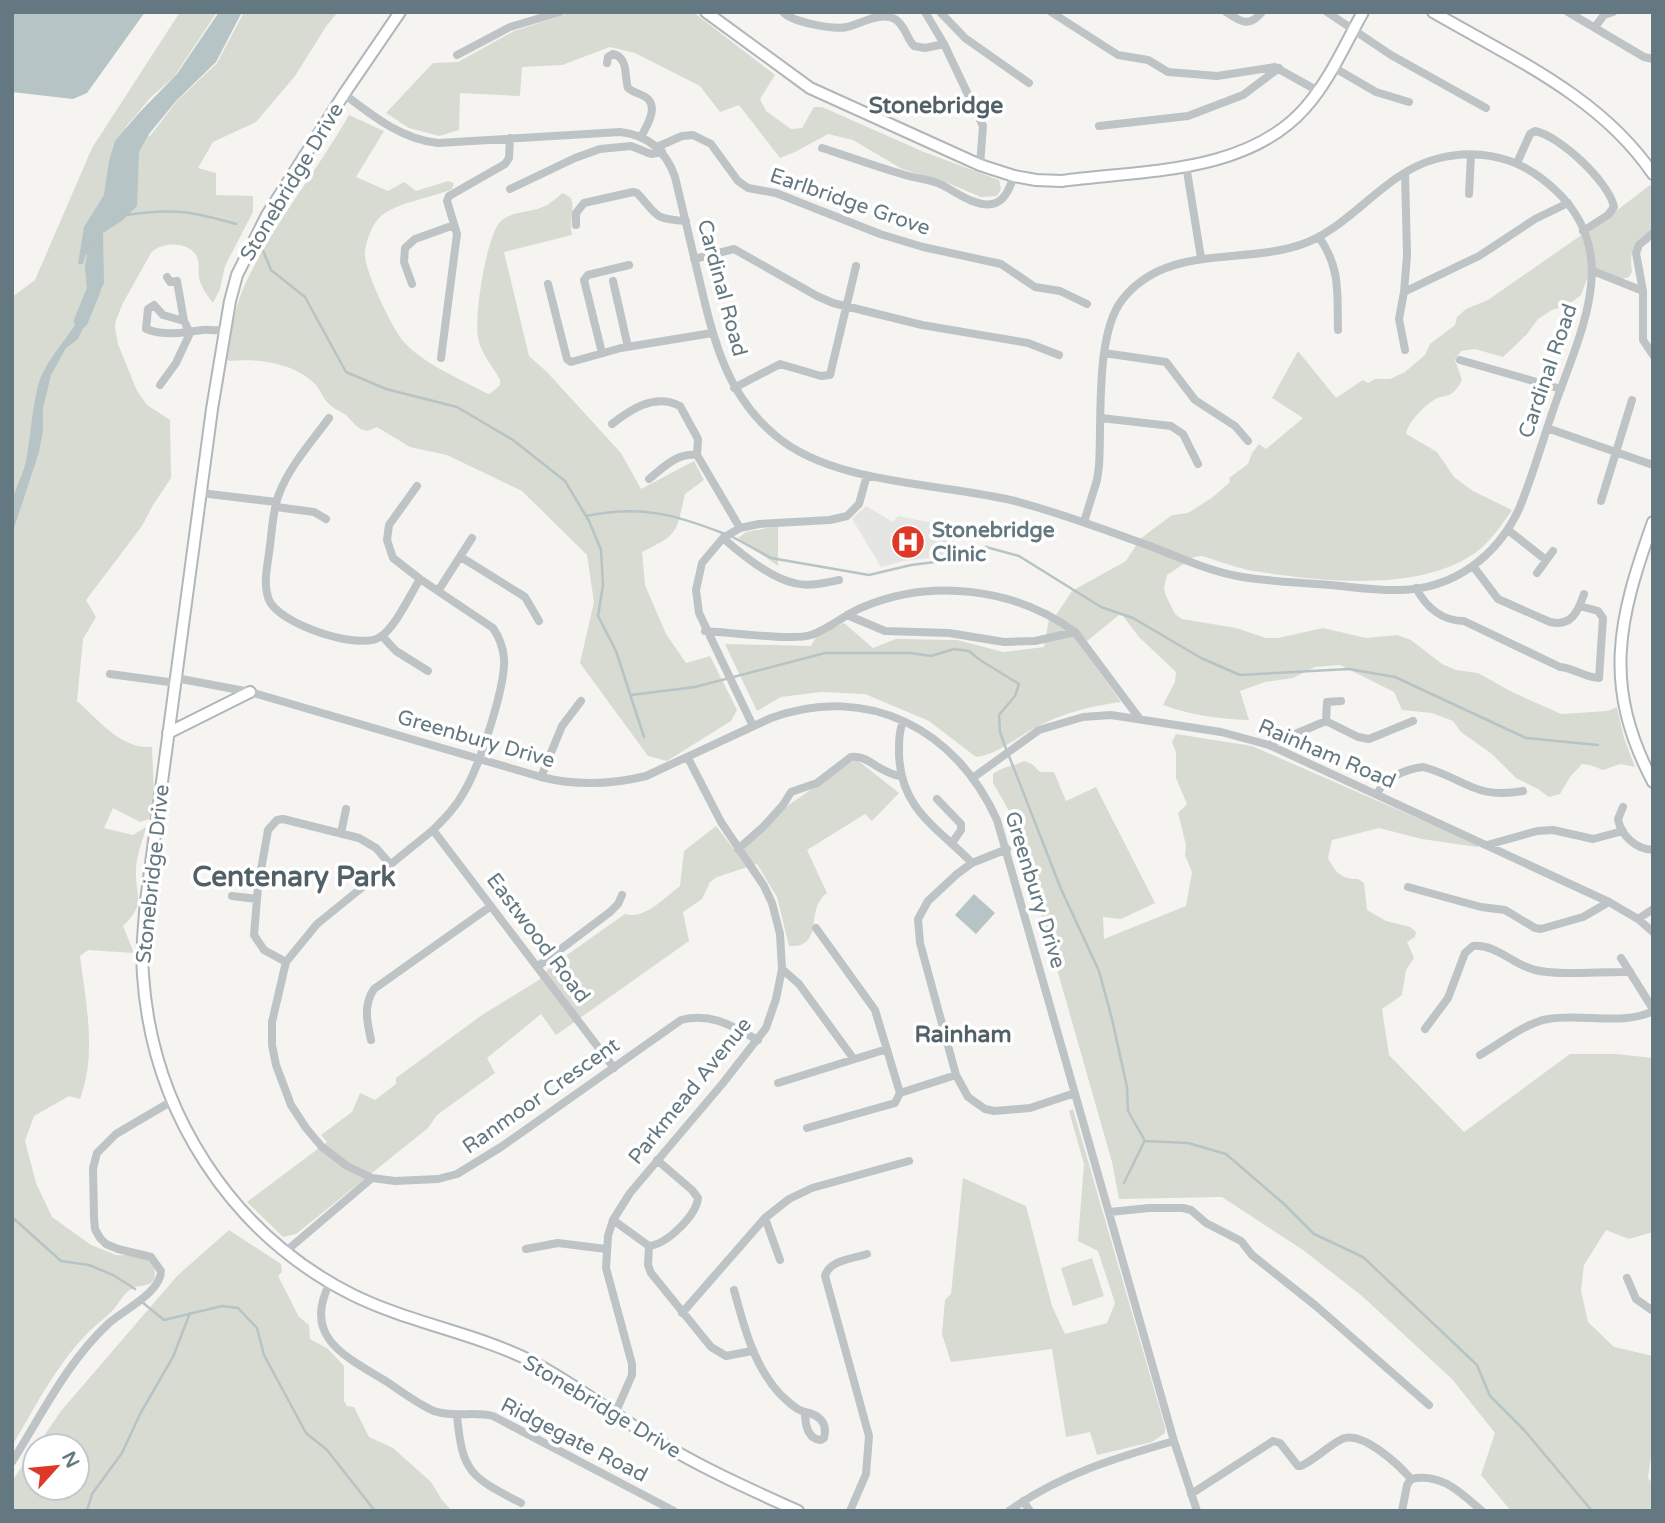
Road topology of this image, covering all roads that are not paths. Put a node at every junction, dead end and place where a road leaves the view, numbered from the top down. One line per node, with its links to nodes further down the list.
1 (400, 12): 25 (street, Stonebridge Drive)
2 (560, 12): 18 (street)
3 (706, 12): 35 (street)
4 (783, 12): 17 (street)
5 (925, 12): 17 (street)
6 (940, 12): 23 (street)
7 (1051, 12): 22 (street)
8 (1226, 12): 9 (street)
9 (1262, 12)
10 (1328, 12): 16 (street)
11 (1363, 12): 16 (street)
12 (1433, 12): 38 (street)
13 (1568, 12): 15 (street)
14 (1613, 12): 15 (street)
15 (1595, 26): 19 (street)
16 (1353, 29): 21 (street); 27 (street)
17 (944, 44): 35 (street)
18 (457, 55)
19 (1653, 60)
20 (607, 64): 29 (street)
21 (1333, 66): 24 (street); 26 (street)
22 (1279, 68): 24 (street); 28 (street)
23 (1029, 83)
24 (1318, 91): 36 (street)
25 (344, 94): 30 (street); 63 (street, Stonebridge Drive)
26 (1409, 102)
27 (1486, 108)
28 (1098, 126)
29 (641, 137): 30 (street); 32 (street)
30 (510, 138): 44 (street)
31 (822, 148): 39 (street)
32 (660, 149): 40 (street); 43 (street, Cardinal Road); 60 (street, Earlbridge Grove)
33 (1471, 155): 34 (street, Cardinal Road); 37 (street, Cardinal Road); 41 (street)
34 (1517, 163): 42 (street, Cardinal Road); 46 (street)
35 (980, 165): 39 (street)
36 (1186, 165): 39 (street); 49 (street)
37 (1405, 173): 48 (street, Cardinal Road); 59 (street)
38 (1653, 174)
39 (1014, 176)
40 (510, 188)
41 (1469, 194)
42 (1568, 203): 46 (street, Cardinal Road); 59 (street)
43 (686, 221): 45 (street); 50 (street, Cardinal Road)
44 (454, 225): 56 (street); 73 (street)
45 (576, 225)
46 (1583, 231): 53 (street, Cardinal Road)
47 (1652, 234): 58 (street)
48 (1320, 237): 49 (street, Cardinal Road); 64 (street)
49 (1201, 258): 70 (street, Cardinal Road)
50 (695, 259): 61 (street); 66 (street, Cardinal Road)
51 (629, 265): 69 (street)
52 (856, 266): 61 (street)
53 (1593, 271): 58 (street); 77 (street, Cardinal Road)
54 (167, 277): 62 (street)
55 (613, 281): 67 (street)
56 (411, 284)
57 (548, 284): 69 (street)
58 (1643, 290): 72 (street)
59 (1404, 292): 68 (street)
60 (1087, 304)
61 (847, 307): 71 (street); 76 (street)
62 (184, 321): 65 (street); 65 (street)
63 (223, 329): 65 (street); 91 (street, Stonebridge Drive)
64 (1338, 330)
65 (190, 333): 75 (street)
66 (712, 333): 67 (street); 76 (street, Cardinal Road)
67 (628, 347): 69 (street)
68 (1405, 349)
69 (602, 353)
70 (1104, 353): 80 (street, Cardinal Road); 83 (street)
71 (1059, 355)
72 (1653, 355)
73 (441, 358)
74 (1460, 360): 77 (street)
75 (160, 385)
76 (734, 388): 88 (street, Cardinal Road)
77 (1561, 389): 82 (street, Cardinal Road)
78 (1632, 400): 84 (street)
79 (329, 418): 93 (street)
80 (1101, 418): 86 (street); 95 (street, Cardinal Road)
81 (612, 424): 85 (street)
82 (1547, 428): 84 (street); 98 (street, Cardinal Road)
83 (1248, 442)
84 (1616, 451): 87 (street); 92 (street)
85 (697, 455): 89 (street); 97 (street)
86 (1198, 464)
87 (1653, 465)
88 (867, 475): 95 (street, Cardinal Road); 97 (street)
89 (649, 480)
90 (417, 486): 106 (street, Ranmoor Crescent)
91 (201, 493): 93 (street); 119 (street, Stonebridge Drive)
92 (1601, 500)
93 (276, 505): 94 (street); 116 (street)
94 (326, 519)
95 (1084, 522): 108 (street, Cardinal Road)
96 (1653, 522): 135 (street)
97 (740, 528): 100 (street)
98 (1508, 530): 103 (street); 104 (street, Cardinal Road)
99 (472, 538): 102 (street)
100 (723, 538): 107 (street); 114 (street)
101 (1553, 551): 103 (street)
102 (461, 556): 109 (street); 113 (street)
103 (1546, 560): 105 (street)
104 (1473, 566): 108 (street, Cardinal Road); 111 (street)
105 (1537, 573)
106 (420, 579): 109 (street, Ranmoor Crescent); 116 (street)
107 (839, 580)
108 (1416, 588): 111 (street)
109 (438, 591): 131 (street, Ranmoor Crescent)
110 (1584, 594): 111 (street)
111 (1580, 606)
112 (846, 615): 114 (street); 115 (street); 115 (street)
113 (539, 621)
114 (705, 631): 127 (street)
115 (1075, 632): 123 (street)
116 (382, 636): 117 (street)
117 (428, 671)
118 (110, 674): 119 (street, Greenbury Drive)
119 (176, 681): 120 (street, Greenbury Drive); 128 (street, Stonebridge Drive)
120 (250, 692): 128 (street); 131 (street, Greenbury Drive)
121 (581, 701): 133 (street)
122 (1341, 701): 125 (street)
123 (1139, 718): 129 (street, Rainham Road); 134 (street, Rainham Road)
124 (903, 721): 127 (street, Greenbury Drive); 132 (street); 134 (street, Greenbury Drive)
125 (1326, 721): 126 (street); 129 (street)
126 (1413, 721)
127 (752, 726): 130 (street, Greenbury Drive)
128 (168, 733): 180 (street, Stonebridge Drive)
129 (1269, 745): 137 (street, Rainham Road)
130 (688, 758): 133 (street, Greenbury Drive); 146 (street, Parkmead Avenue)
131 (480, 759): 133 (street, Greenbury Drive); 141 (street, Ranmoor Crescent)
132 (900, 776): 144 (street); 146 (street)
133 (541, 777)
134 (974, 777): 147 (street, Greenbury Drive)
135 (1653, 782)
136 (1523, 791): 137 (street)
137 (1377, 794): 145 (street, Rainham Road)
138 (937, 799): 144 (street)
139 (1623, 807): 142 (street)
140 (346, 809): 143 (street)
141 (433, 830): 150 (street, Ranmoor Crescent); 158 (street, Eastwood Road)
142 (1623, 831): 145 (street); 148 (street)
143 (341, 833): 150 (street); 152 (street)
144 (952, 843): 149 (street)
145 (1487, 845): 157 (street, Rainham Road)
146 (738, 849): 166 (street, Parkmead Avenue)
147 (1007, 849): 149 (street); 179 (street, Greenbury Drive)
148 (1653, 850)
149 (972, 863): 176 (street)
150 (390, 864): 164 (street, Ranmoor Crescent)
151 (238, 878): 152 (street)
152 (259, 881): 156 (street)
153 (1408, 887): 157 (street)
154 (622, 895): 165 (street)
155 (232, 896): 156 (street)
156 (257, 899): 164 (street)
157 (1609, 902): 160 (street, Rainham Road)
158 (491, 906): 165 (street, Eastwood Road); 170 (street)
159 (1653, 909): 160 (street)
160 (1638, 919): 162 (street, Rainham Road)
161 (816, 928): 172 (street)
162 (1653, 932)
163 (1621, 958): 167 (street)
164 (286, 962): 184 (street, Ranmoor Crescent)
165 (537, 967): 175 (street, Eastwood Road)
166 (782, 969): 171 (street, Parkmead Avenue); 174 (street)
167 (1630, 972): 168 (street); 169 (street)
168 (1653, 1010): 173 (street)
169 (1425, 1029)
170 (371, 1040)
171 (758, 1040): 175 (street, Ranmoor Crescent); 182 (street, Parkmead Avenue)
172 (887, 1049): 174 (street); 178 (street)
173 (1480, 1055)
174 (853, 1058): 177 (street)
175 (614, 1068): 184 (street, Ranmoor Crescent)
176 (956, 1075): 178 (street); 179 (street)
177 (778, 1083)
178 (900, 1093): 181 (street)
179 (1075, 1093): 185 (street, Greenbury Drive)
180 (172, 1101): 191 (street, Stonebridge Drive); 205 (street)
181 (807, 1128)
182 (657, 1160): 187 (street, Parkmead Avenue); 188 (street)
183 (909, 1161): 186 (street)
184 (372, 1178): 191 (street)
185 (1110, 1212): 200 (street); 204 (street, Greenbury Drive)
186 (765, 1218): 193 (street); 198 (street)
187 (613, 1220): 188 (street); 190 (street, Parkmead Avenue)
188 (649, 1246): 198 (street)
189 (526, 1249): 190 (street)
190 (606, 1249): 202 (street, Parkmead Avenue)
191 (285, 1252): 195 (street, Stonebridge Drive)
192 (867, 1254): 212 (street)
193 (780, 1260)
194 (1627, 1278): 197 (street)
195 (330, 1283): 202 (street, Stonebridge Drive); 203 (street, Ridgegate Road)
196 (734, 1290): 199 (street)
197 (1653, 1311)
198 (682, 1313): 199 (street)
199 (752, 1351): 201 (street)
200 (1429, 1405)
201 (805, 1412)
202 (615, 1413): 210 (street, Stonebridge Drive)
203 (457, 1415): 209 (street); 211 (street, Ridgegate Road)
204 (1174, 1441): 207 (street, Greenbury Drive); 208 (street)
205 (12, 1462)
206 (1411, 1479): 207 (street); 216 (street); 217 (street)
207 (1191, 1494): 215 (street, Greenbury Drive)
208 (1023, 1501): 213 (street); 214 (street)
209 (522, 1503)
210 (794, 1510)
211 (674, 1511)
212 (850, 1511)
213 (1009, 1511)
214 (1030, 1511)
215 (1198, 1511)
216 (1402, 1511)
217 (1482, 1511)

